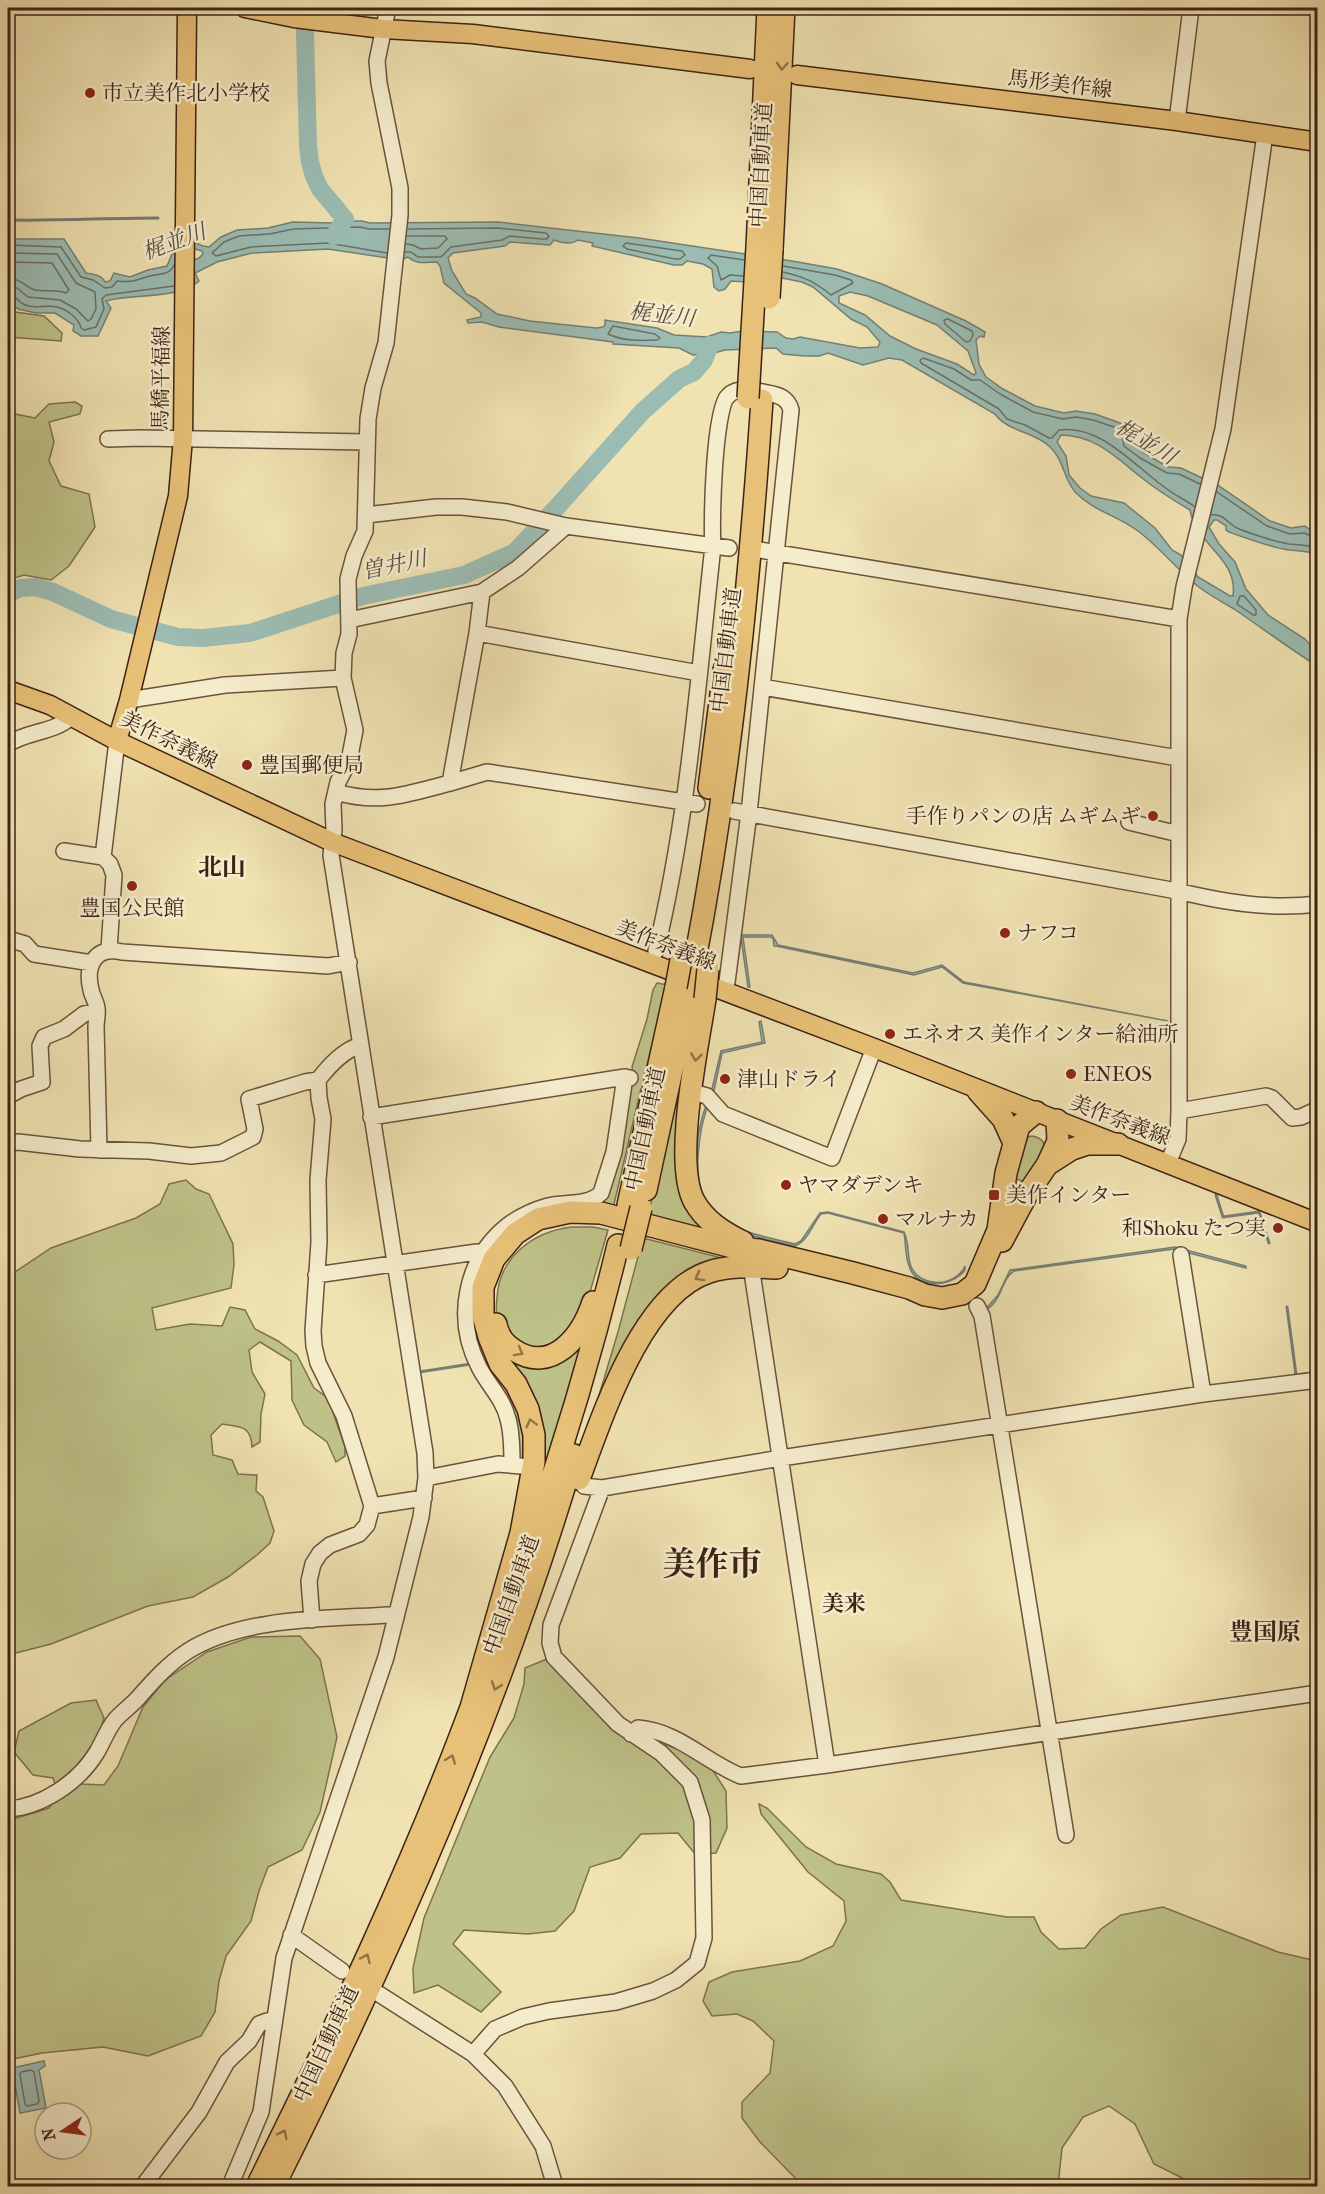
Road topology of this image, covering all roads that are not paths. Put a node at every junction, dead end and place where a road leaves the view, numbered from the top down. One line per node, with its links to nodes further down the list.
1 (187, 8): 15 (main road, 馬橋平福線)
2 (245, 8): 7 (main road)
3 (388, 8): 7 (street)
4 (768, 8): 13 (highway, 中国自動車道)
5 (784, 8): 13 (highway, 中国自動車道, one-way to 13)
6 (1191, 8): 10 (street)
7 (383, 29): 8 (main road); 17 (street)
8 (750, 69)
9 (797, 75): 10 (main road, 馬形美作線)
10 (1177, 121): 11 (main road, 馬形美作線)
11 (1265, 134): 12 (main road, 馬形美作線); 26 (street)
12 (1317, 142)
13 (765, 249): 14 (highway, 中国自動車道, bridge)
14 (755, 399): 53 (highway, 中国自動車道); 53 (highway, 中国自動車道)
15 (183, 438): 16 (street); 17 (street); 32 (main road, 馬橋平福線)
16 (108, 439)
17 (367, 442): 18 (street)
18 (366, 515): 19 (street); 25 (street)
19 (563, 526): 20 (street); 24 (street)
20 (713, 546): 21 (street); 23 (street); 28 (street)
21 (729, 548)
22 (760, 550): 23 (street)
23 (776, 553): 26 (street); 30 (street)
24 (482, 592): 25 (street); 27 (street)
25 (349, 617): 29 (street)
26 (1179, 619): 36 (street)
27 (477, 633): 28 (street); 37 (street)
28 (699, 673): 39 (street)
29 (344, 678): 32 (street); 38 (street)
30 (762, 687): 36 (street); 40 (street)
31 (8, 690): 33 (main road, 美作奈義線)
32 (129, 700): 34 (main road, 馬橋平福線)
33 (71, 717): 34 (main road, 美作奈義線); 35 (street)
34 (117, 741): 43 (main road, 美作奈義線); 45 (street)
35 (8, 744)
36 (1178, 758): 42 (street)
37 (450, 783): 38 (street); 39 (street)
38 (336, 792): 43 (street)
39 (691, 804): 50 (street)
40 (741, 812): 46 (street); 54 (street)
41 (1129, 822): 42 (street)
42 (1179, 834): 46 (street)
43 (332, 842): 51 (street); 58 (main road, 美作奈義線)
44 (64, 851): 45 (street)
45 (103, 857): 49 (street)
46 (1178, 891): 47 (street); 64 (street)
47 (1317, 904)
48 (8, 939): 52 (street)
49 (109, 949): 51 (street); 52 (street)
50 (656, 951)
51 (350, 962): 57 (street)
52 (92, 963): 56 (street)
53 (694, 965): 55 (highway, 中国自動車道, bridge); 55 (highway, bridge)
54 (727, 982)
55 (690, 992): 75 (highway, one-way to 75); 77 (highway, 中国自動車道, bridge)
56 (97, 1011): 62 (street); 71 (street)
57 (362, 1045): 59 (street); 66 (street)
58 (874, 1048): 60 (main road, 美作奈義線); 61 (street)
59 (318, 1080): 71 (street); 81 (street)
60 (978, 1091): 65 (main road, 美作奈義線); 68 (highway)
61 (696, 1093)
62 (8, 1096)
63 (1317, 1109): 64 (street)
64 (1179, 1111): 72 (street)
65 (1036, 1112): 67 (main road, 美作奈義線); 68 (highway)
66 (371, 1117): 76 (street); 79 (street)
67 (1058, 1120): 70 (main road, 美作奈義線); 73 (highway)
68 (1014, 1143): 75 (highway)
69 (8, 1144): 71 (street)
70 (1118, 1144): 72 (main road, 美作奈義線); 73 (highway)
71 (99, 1150)
72 (1168, 1163): 74 (main road, 美作奈義線)
73 (1047, 1164): 80 (highway)
74 (1317, 1223)
75 (759, 1250): 97 (highway, one-way to 75)
76 (481, 1253): 79 (street); 88 (street)
77 (621, 1253): 80 (highway, one-way to 77); 93 (highway, 中国自動車道); 97 (highway, 中国自動車道)
78 (1181, 1255): 85 (street)
79 (395, 1264): 81 (street); 88 (street)
80 (777, 1268): 93 (highway, one-way to 93)
81 (316, 1275): 92 (street)
82 (753, 1279): 87 (street)
83 (977, 1306): 86 (street)
84 (1317, 1380): 85 (street)
85 (1203, 1394): 86 (street)
86 (1000, 1425): 87 (street); 98 (street)
87 (781, 1458): 90 (street); 100 (street)
88 (426, 1478): 91 (street)
89 (584, 1486): 90 (street)
90 (603, 1488): 99 (street)
91 (424, 1498): 92 (street); 94 (street)
92 (372, 1506): 95 (street)
93 (523, 1611): 111 (highway, 中国自動車道, one-way to 111)
94 (396, 1618): 95 (street); 103 (street)
95 (312, 1620): 101 (street)
96 (1317, 1693): 98 (street)
97 (472, 1704): 110 (highway, 中国自動車道, one-way to 97)
98 (1049, 1733): 100 (street); 102 (street)
99 (632, 1734): 100 (street); 107 (street)
100 (827, 1765)
101 (8, 1809)
102 (1066, 1835)
103 (291, 1935): 104 (street); 106 (street)
104 (342, 1971)
105 (379, 1994): 107 (street)
106 (274, 2022): 108 (street); 109 (street)
107 (473, 2054): 112 (street)
108 (143, 2187)
109 (230, 2187)
110 (257, 2187)
111 (274, 2187)
112 (555, 2187)

